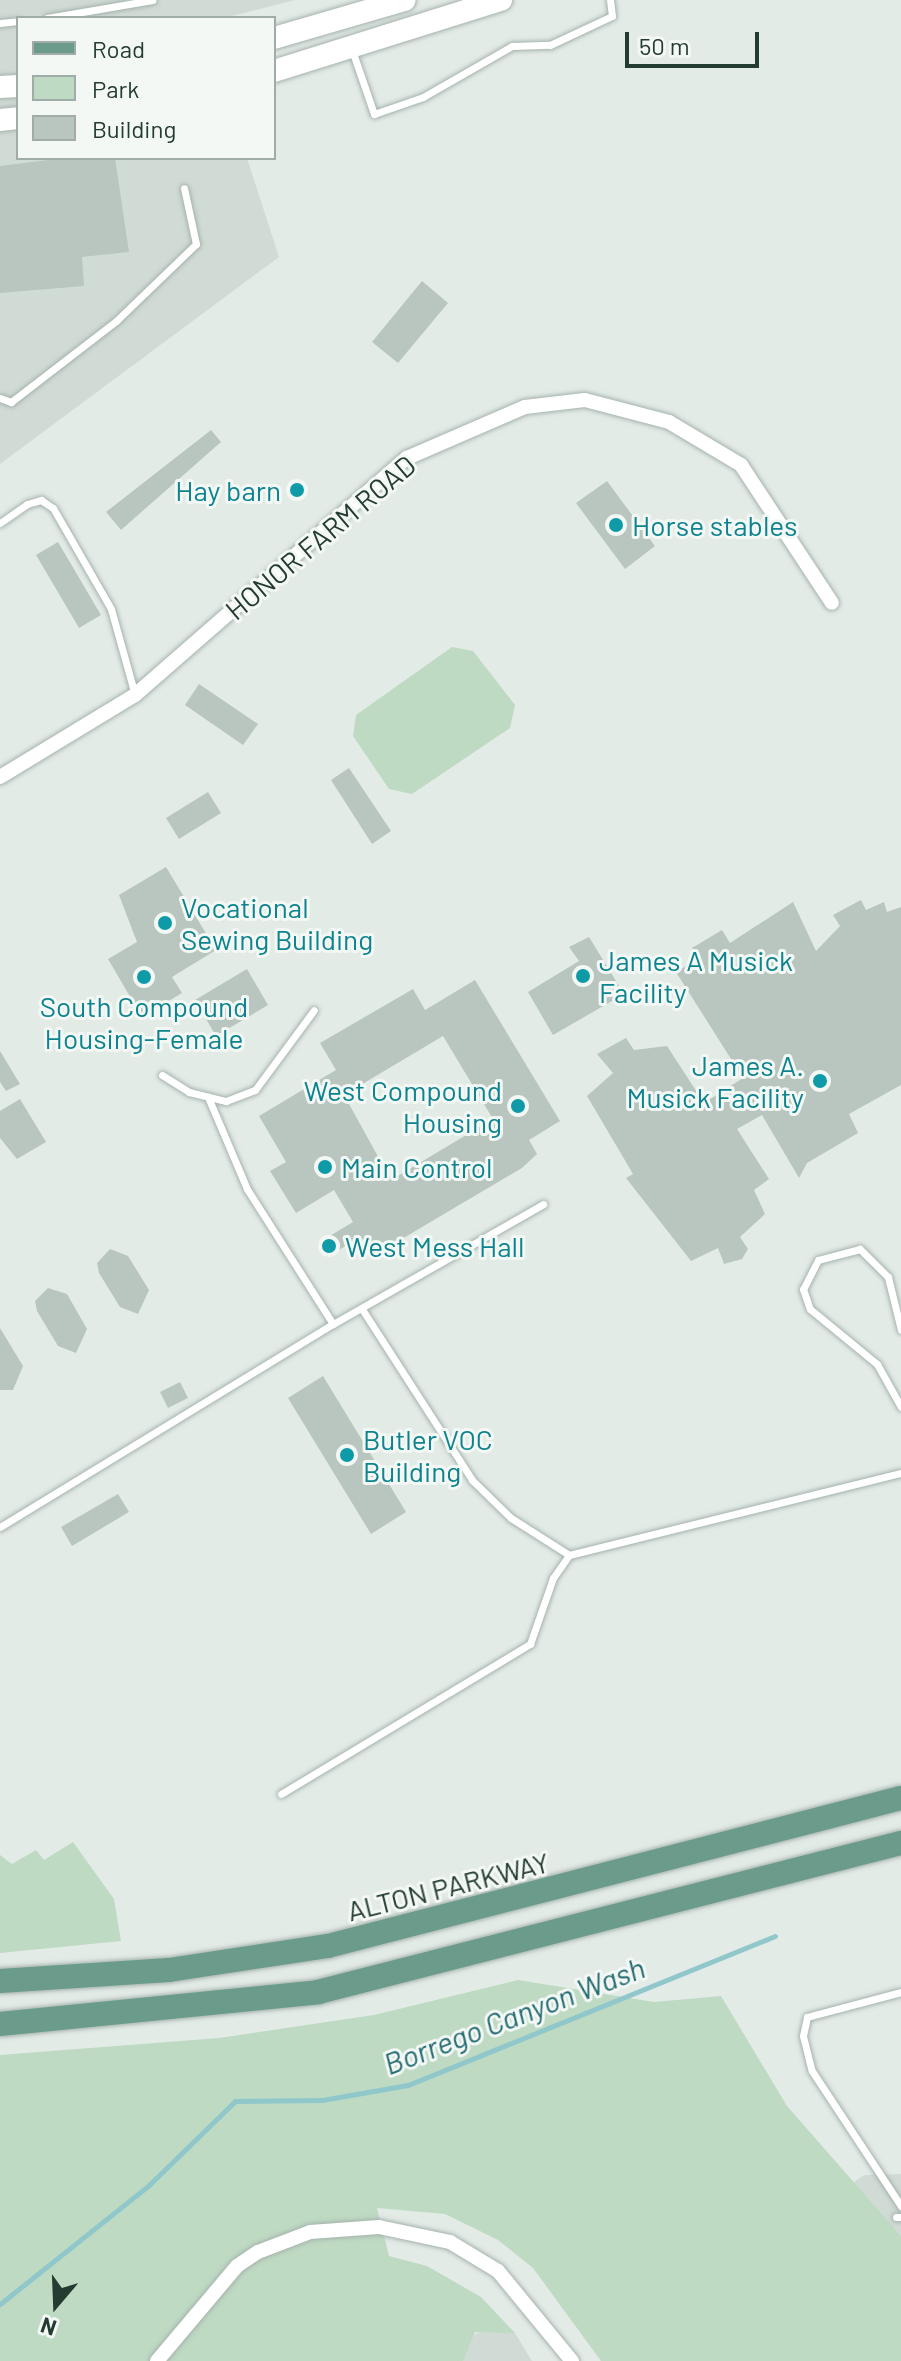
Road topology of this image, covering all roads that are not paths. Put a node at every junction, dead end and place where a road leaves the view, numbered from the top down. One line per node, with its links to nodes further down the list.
1 (152, 0): 5 (lane)
2 (405, 0): 6 (main road)
3 (501, 0): 7 (main road)
4 (610, 0): 7 (lane)
5 (59, 16)
6 (276, 37)
7 (352, 50): 8 (main road)
8 (276, 70)
9 (184, 188): 10 (lane)
10 (0, 398)
11 (0, 523): 13 (lane)
12 (832, 603): 13 (street, HONOR FARM ROAD)
13 (135, 695): 14 (street, HONOR FARM ROAD)
14 (0, 777)
15 (314, 1010): 17 (lane)
16 (162, 1075): 17 (lane)
17 (208, 1097): 20 (lane)
18 (543, 1204): 19 (lane)
19 (362, 1309): 20 (lane); 25 (lane)
20 (333, 1324): 24 (lane)
21 (901, 1330): 22 (lane)
22 (901, 1407)
23 (901, 1473): 25 (lane)
24 (0, 1527)
25 (569, 1555): 26 (lane)
26 (281, 1794)
27 (901, 1798): 29 (main road, ALTON PARKWAY)
28 (901, 1843): 31 (main road)
29 (0, 1981)
30 (901, 1992): 32 (lane)
31 (0, 2024)
32 (901, 2206)
33 (157, 2361): 34 (street)
34 (572, 2361)

